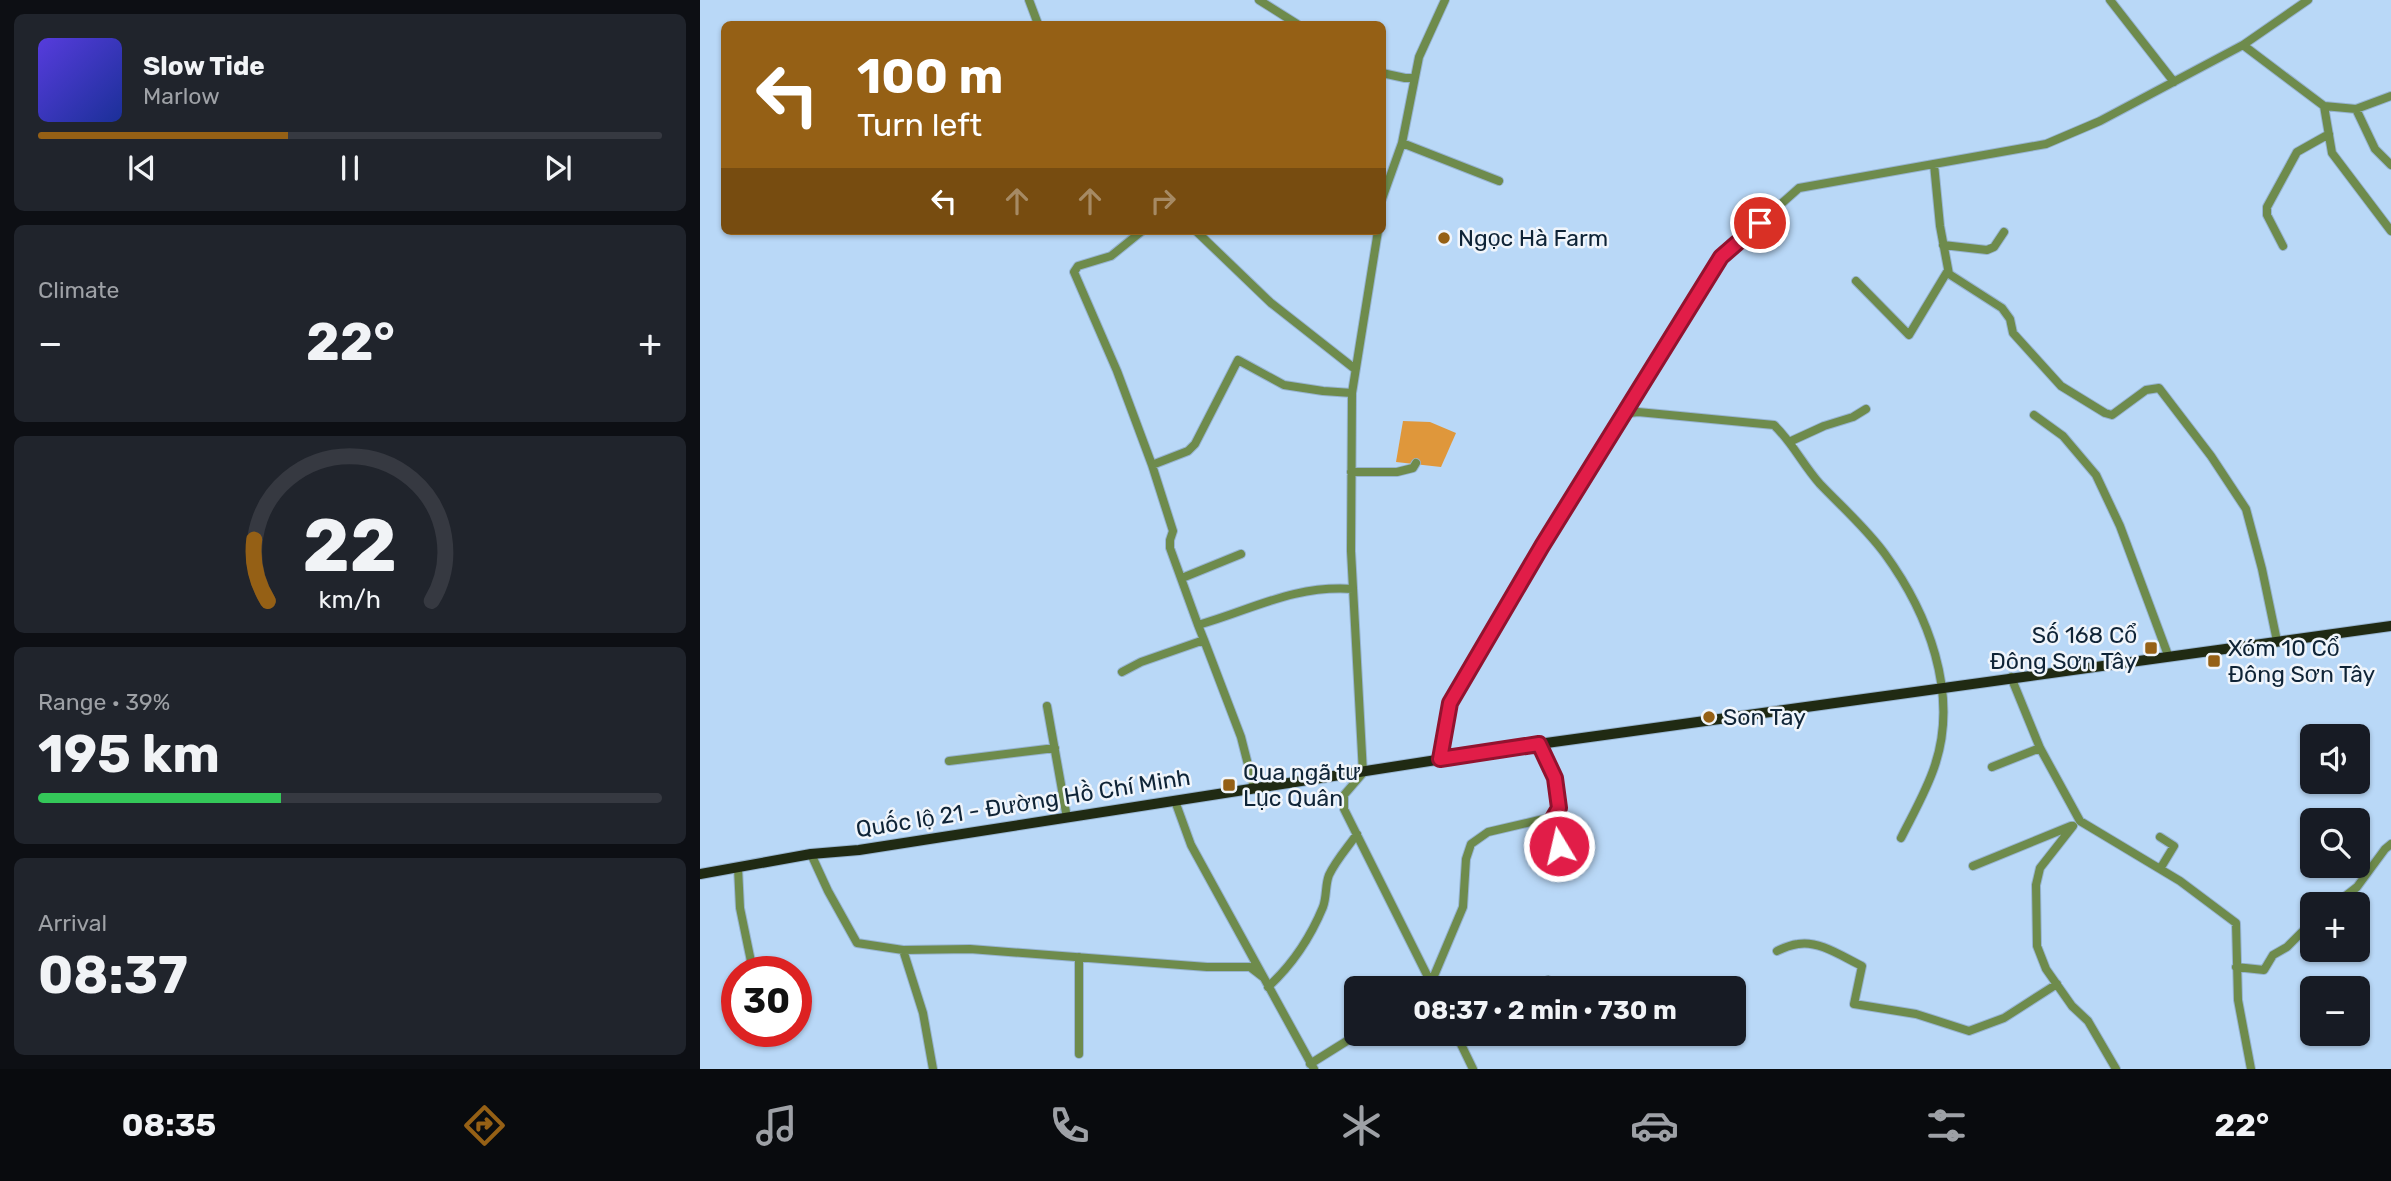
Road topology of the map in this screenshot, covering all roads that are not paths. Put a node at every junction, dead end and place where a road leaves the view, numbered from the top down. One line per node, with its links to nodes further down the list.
1 (1029, 0): 6 (street)
2 (1259, 0): 7 (street)
3 (1445, 0): 10 (street)
4 (2110, 0): 11 (street)
5 (2308, 0): 8 (street)
6 (1037, 21)
7 (1292, 21)
8 (2243, 45): 11 (street); 13 (street)
9 (1386, 74): 10 (street)
10 (1415, 78): 16 (street)
11 (2174, 82): 17 (street)
12 (2391, 96): 14 (street)
13 (2324, 106): 14 (street); 15 (street)
14 (2356, 109): 18 (street)
15 (2329, 134): 21 (street); 27 (street)
16 (1402, 143): 19 (street); 20 (street)
17 (1934, 164): 26 (street); 33 (street)
18 (2391, 165)
19 (1499, 181)
20 (1386, 188)
21 (2391, 231)
22 (2004, 232): 26 (street)
23 (1137, 235): 37 (street)
24 (1200, 235): 30 (street)
25 (1377, 235): 30 (street)
26 (1943, 245): 28 (street)
27 (2283, 246)
28 (1947, 272): 29 (street); 45 (street)
29 (1856, 281)
30 (1355, 369): 31 (street)
31 (1352, 393): 37 (street); 38 (street)
32 (1866, 409): 35 (street)
33 (1622, 414): 35 (street); 54 (street)
34 (2034, 415): 46 (street)
35 (1789, 442): 49 (street)
36 (1416, 463): 38 (street)
37 (1152, 465): 40 (street)
38 (1352, 472): 41 (street)
39 (1241, 554): 40 (street)
40 (1182, 578): 42 (street)
41 (1353, 589): 42 (street); 57 (street)
42 (1198, 625): 44 (street)
43 (2391, 625): 45 (highway, Quốc lộ 21 - Đường Hồ Chí Minh)
44 (1204, 640): 47 (street); 58 (street)
45 (2277, 641): 46 (highway, Quốc lộ 21 - Đường Hồ Chí Minh)
46 (2168, 655): 48 (highway, Quốc lộ 21 - Đường Hồ Chí Minh)
47 (1122, 672)
48 (2011, 677): 49 (highway, Quốc lộ 21 - Đường Hồ Chí Minh); 53 (street)
49 (1943, 687): 51 (highway, Quốc lộ 21 - Đường Hồ Chí Minh); 65 (street)
50 (1047, 706): 52 (street)
51 (1539, 744): 54 (highway, Quốc lộ 21 - Đường Hồ Chí Minh); 60 (street)
52 (1055, 748): 55 (street); 61 (street)
53 (2040, 748): 56 (street); 62 (street)
54 (1440, 759): 57 (highway, Quốc lộ 21 - Đường Hồ Chí Minh)
55 (949, 761)
56 (1992, 767)
57 (1363, 773): 58 (highway, Quốc lộ 21 - Đường Hồ Chí Minh); 63 (street)
58 (1254, 788): 59 (highway, Quốc lộ 21 - Đường Hồ Chí Minh)
59 (1175, 801): 61 (highway, Quốc lộ 21 - Đường Hồ Chí Minh); 82 (street)
60 (1552, 817): 68 (street); 81 (street)
61 (1067, 818): 67 (highway, Quốc lộ 21 - Đường Hồ Chí Minh)
62 (2076, 823): 69 (street); 71 (street); 83 (street)
63 (1357, 834): 80 (street); 84 (street)
64 (2160, 837): 71 (street)
65 (1901, 838)
66 (2391, 844): 73 (street)
67 (811, 854): 70 (highway, Quốc lộ 21 - Đường Hồ Chí Minh); 75 (street)
68 (1574, 862)
69 (1973, 866)
70 (738, 868): 72 (highway, Quốc lộ 21 - Đường Hồ Chí Minh); 77 (street)
71 (2160, 869): 79 (street)
72 (700, 874)
73 (2351, 892)
74 (2300, 934): 79 (street)
75 (903, 950): 78 (street); 89 (street)
76 (1777, 951): 83 (street)
77 (750, 956)
78 (1079, 957): 82 (street); 87 (street)
79 (2236, 967): 92 (street)
80 (1427, 976)
81 (1436, 976)
82 (1263, 977): 84 (street)
83 (2057, 984): 91 (street)
84 (1268, 987): 88 (street)
85 (1344, 1044): 88 (street)
86 (1462, 1046): 90 (street)
87 (1079, 1054)
88 (1312, 1067)
89 (933, 1069)
90 (1473, 1069)
91 (2116, 1069)
92 (2251, 1069)

